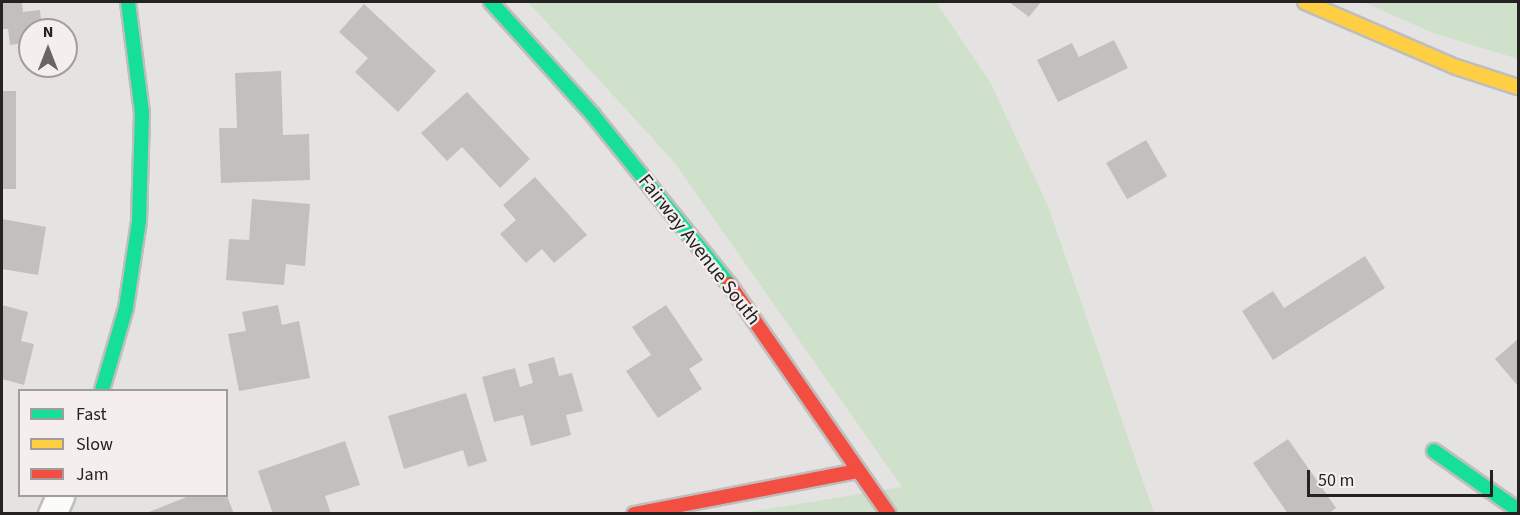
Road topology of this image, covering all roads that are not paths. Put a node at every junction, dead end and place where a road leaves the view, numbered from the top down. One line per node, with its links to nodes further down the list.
1 (128, 2): 5 (street)
2 (491, 2): 7 (street, Fairway Avenue South)
3 (1305, 2): 4 (street)
4 (1518, 87)
5 (102, 389)
6 (1434, 451): 9 (street)
7 (857, 471): 11 (street); 12 (street, Fairway Avenue South)
8 (59, 497): 10 (street)
9 (1518, 510)
10 (52, 513)
11 (634, 513)
12 (889, 513)

